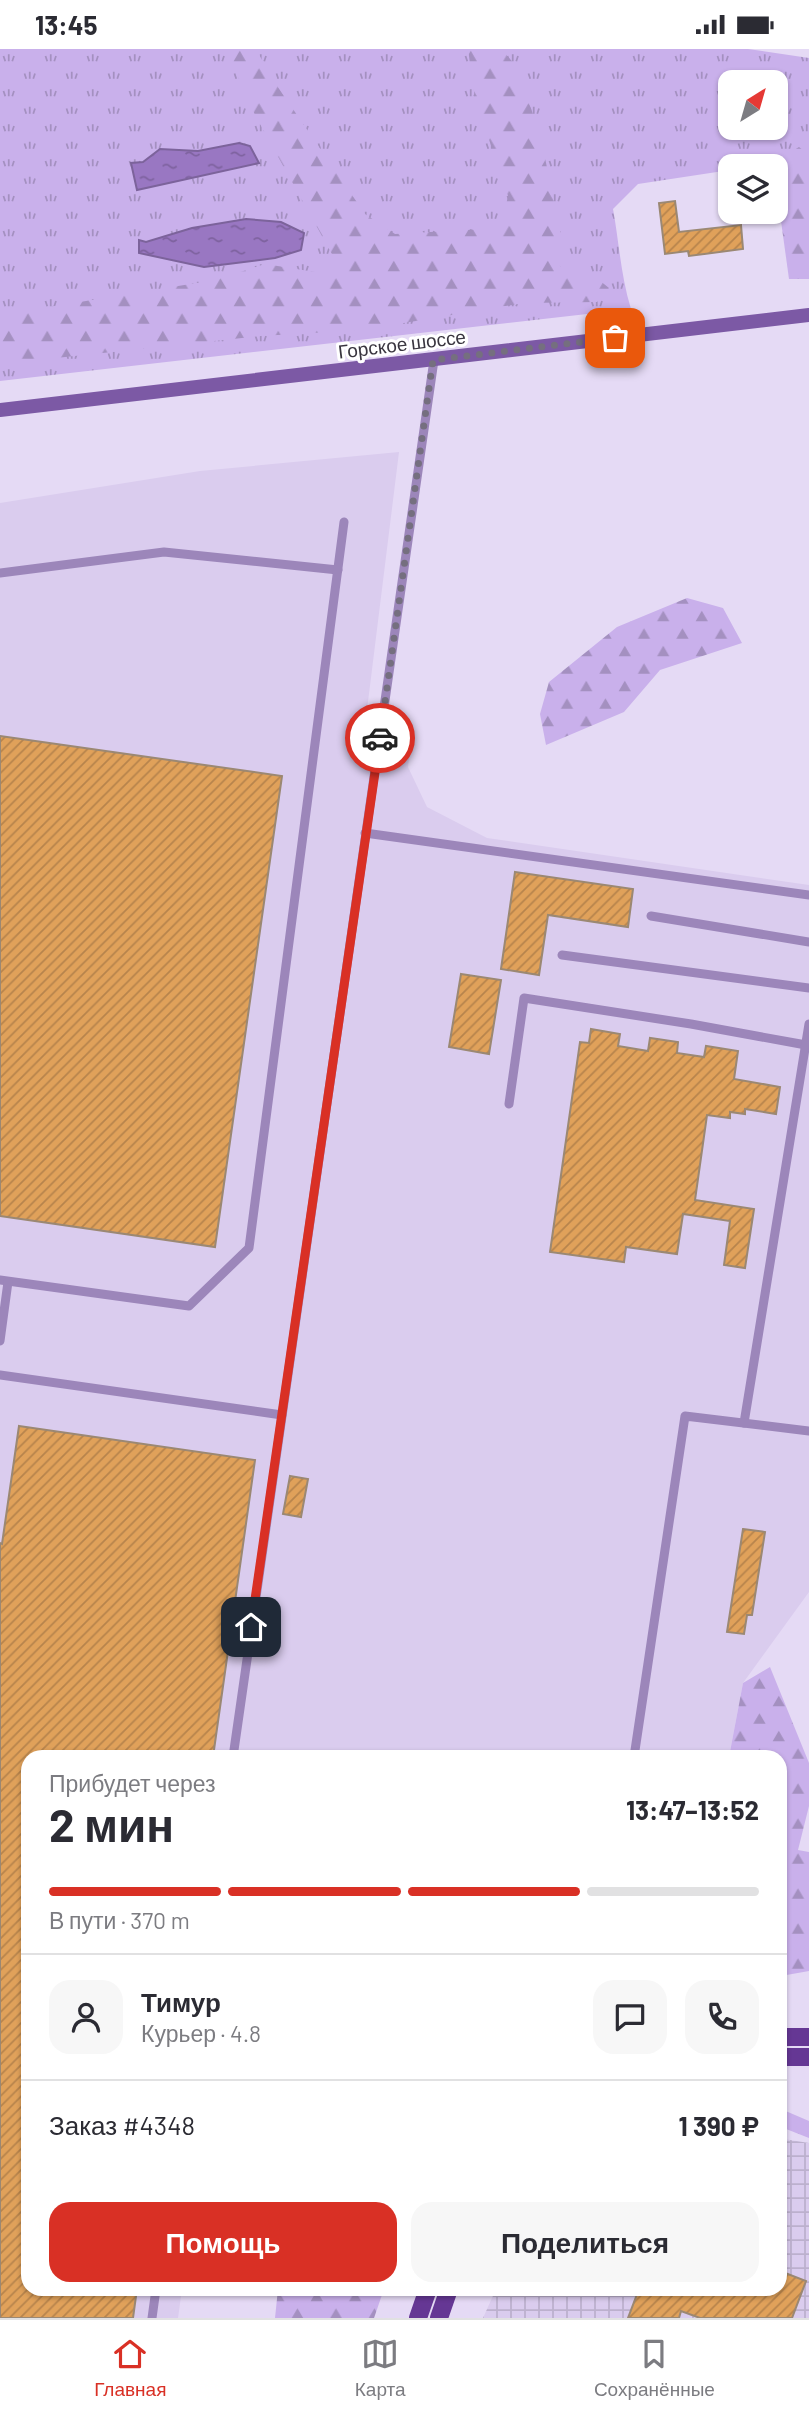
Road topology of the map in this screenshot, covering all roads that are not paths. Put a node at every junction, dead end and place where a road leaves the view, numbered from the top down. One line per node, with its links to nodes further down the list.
1 (809, 315): 2 (main road, Горское шоссе)
2 (433, 360): 3 (main road, Горское шоссе); 7 (lane)
3 (0, 410)
4 (344, 522): 5 (lane)
5 (338, 571): 6 (lane); 16 (lane)
6 (0, 573)
7 (365, 833): 8 (lane); 19 (lane)
8 (809, 895)
9 (651, 916): 10 (lane)
10 (809, 941)
11 (562, 955): 12 (lane)
12 (809, 988)
13 (809, 1024): 14 (lane)
14 (806, 1045): 15 (lane); 20 (lane)
15 (509, 1104)
16 (4, 1281): 17 (lane)
17 (0, 1341)
18 (0, 1375): 19 (lane)
19 (282, 1415): 22 (lane)
20 (744, 1423): 21 (lane); 23 (lane)
21 (809, 1431)
22 (234, 1750)
23 (635, 1750)
24 (787, 2037): 25 (main road)
25 (809, 2038)
26 (787, 2057): 27 (main road)
27 (809, 2057)
28 (155, 2296): 31 (lane)
29 (426, 2296): 32 (main road)
30 (447, 2296): 33 (main road)
31 (152, 2318)
32 (418, 2318)
33 (439, 2318)

